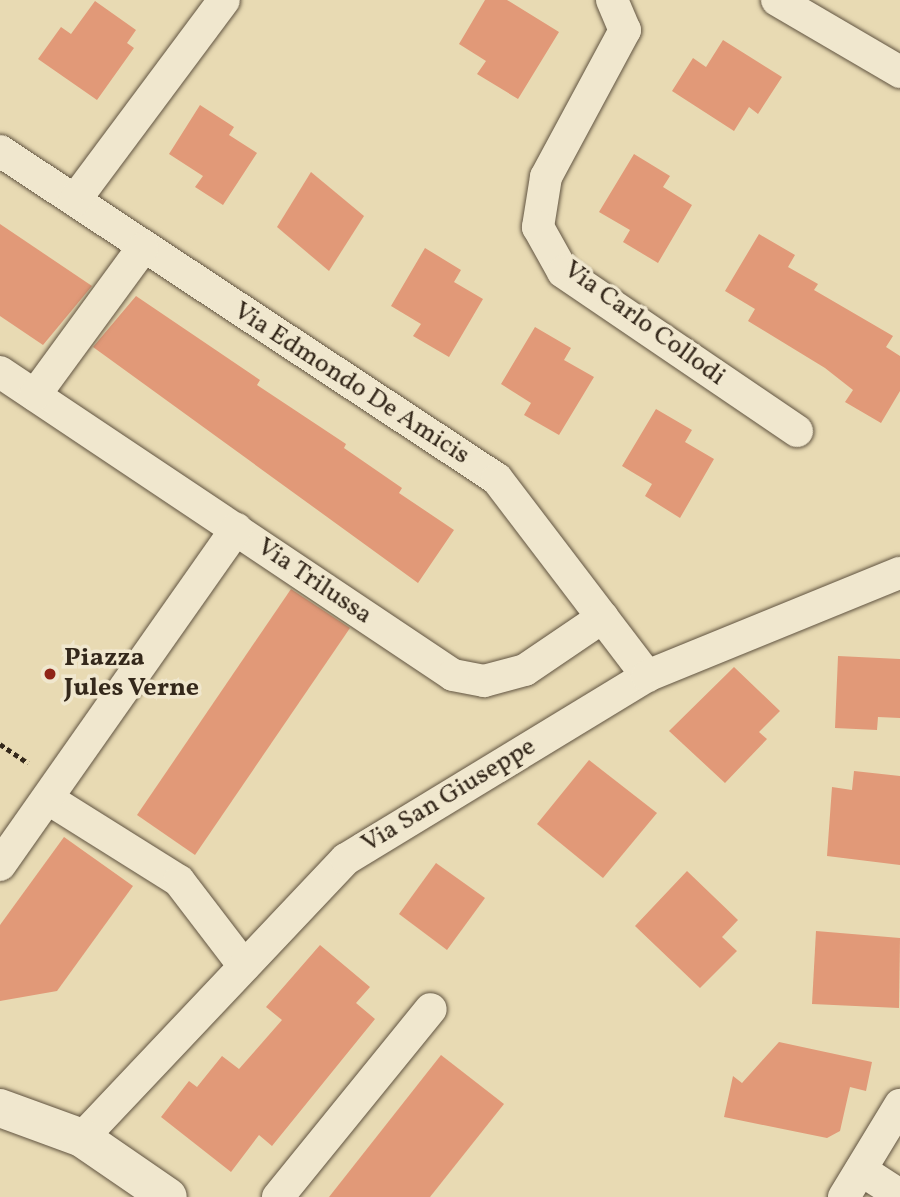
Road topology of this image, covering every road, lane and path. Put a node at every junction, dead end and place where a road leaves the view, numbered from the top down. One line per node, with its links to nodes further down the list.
1 (224, 0): 6 (street)
2 (612, 0): 10 (street, Via Carlo Collodi)
3 (788, 3): 4 (street)
4 (900, 72)
5 (0, 151): 6 (street, Via Edmondo De Amicis)
6 (75, 200): 7 (street, Via Edmondo De Amicis)
7 (142, 248): 9 (street); 13 (street, Via Edmondo De Amicis)
8 (0, 372): 9 (street, Via Trilussa)
9 (36, 395): 11 (street, Via Trilussa)
10 (797, 431)
11 (236, 529): 13 (street, Via Trilussa); 17 (street)
12 (900, 573): 14 (street, Via San Giuseppe)
13 (603, 617): 14 (street, Via Edmondo De Amicis)
14 (647, 676): 19 (street, Via San Giuseppe)
15 (0, 744): 16 (path)
16 (35, 767)
17 (50, 800): 18 (street); 19 (street)
18 (0, 865)
19 (244, 966): 23 (street, Via San Giuseppe)
20 (431, 1009): 27 (street)
21 (900, 1105): 24 (street)
22 (0, 1108): 23 (main road)
23 (82, 1138): 26 (main road)
24 (861, 1170): 25 (street); 28 (street)
25 (900, 1195)
26 (168, 1197)
27 (278, 1197)
28 (844, 1197)

